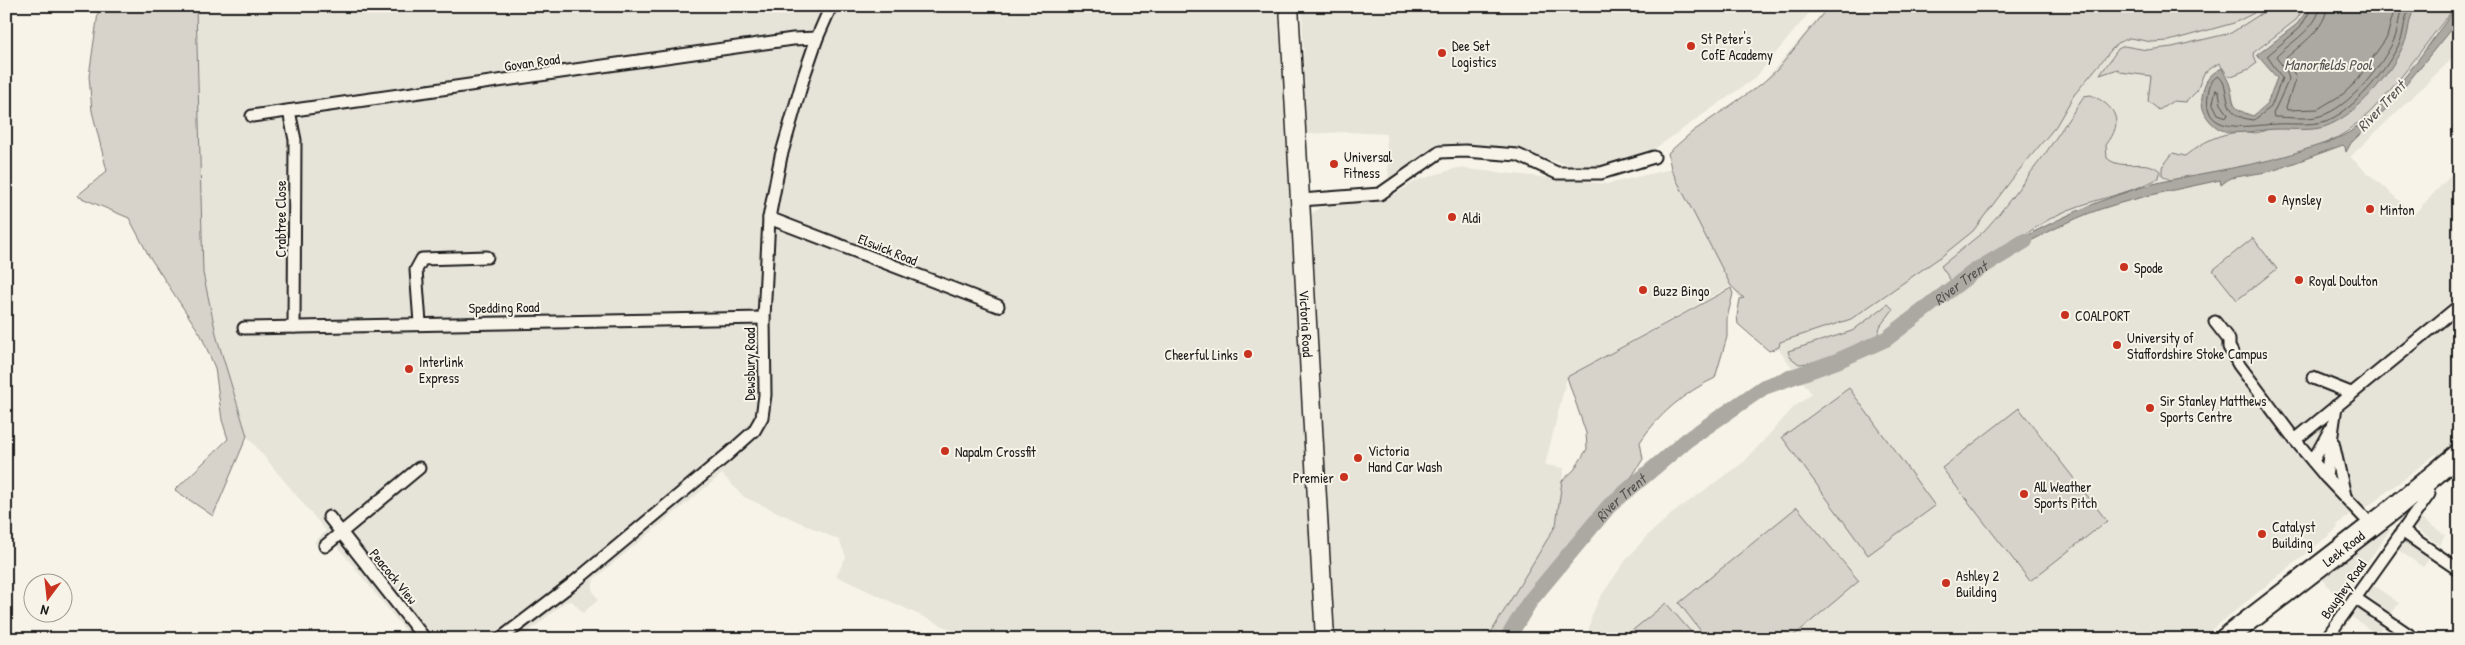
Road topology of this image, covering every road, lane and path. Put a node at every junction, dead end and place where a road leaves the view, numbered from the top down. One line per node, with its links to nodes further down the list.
1 (831, 6): 3 (street, Dewsbury Road)
2 (1290, 6): 7 (main road, Victoria Road)
3 (817, 38): 4 (street, Govan Road); 8 (street, Dewsbury Road)
4 (288, 111): 5 (street, Govan Road); 15 (street, Crabtree Close)
5 (252, 116)
6 (1654, 157): 7 (street)
7 (1301, 200): 38 (main road, Victoria Road)
8 (768, 218): 10 (street, Elswick Road); 12 (street, Dewsbury Road)
9 (488, 257): 14 (street)
10 (998, 306)
11 (2459, 306): 18 (street)
12 (764, 318): 14 (street, Spedding Road); 37 (street, Dewsbury Road)
13 (2214, 322): 22 (street)
14 (420, 323): 15 (street, Spedding Road)
15 (294, 327): 16 (street, Spedding Road)
16 (244, 328)
17 (2313, 378): 18 (street)
18 (2351, 393): 19 (street)
19 (2336, 406): 20 (street); 22 (street)
20 (2334, 424): 21 (street); 24 (street)
21 (2332, 437): 26 (street); 28 (street)
22 (2295, 440): 24 (street)
23 (2459, 454): 39 (highway, Leek Road)
24 (2313, 461): 26 (street)
25 (419, 468): 32 (street)
26 (2326, 477): 28 (street)
27 (2429, 494): 31 (street, Boughey Road)
28 (2345, 498): 30 (street)
29 (329, 517): 32 (street, Peacock View)
30 (2364, 517)
31 (2402, 531): 34 (street); 35 (street, Boughey Road)
32 (340, 532): 33 (street); 36 (street, Peacock View)
33 (324, 546)
34 (2459, 570)
35 (2356, 598): 40 (street, Boughey Road); 41 (street)
36 (425, 639)
37 (500, 639)
38 (1325, 639)
39 (2225, 639)
40 (2326, 639)
41 (2414, 639)

